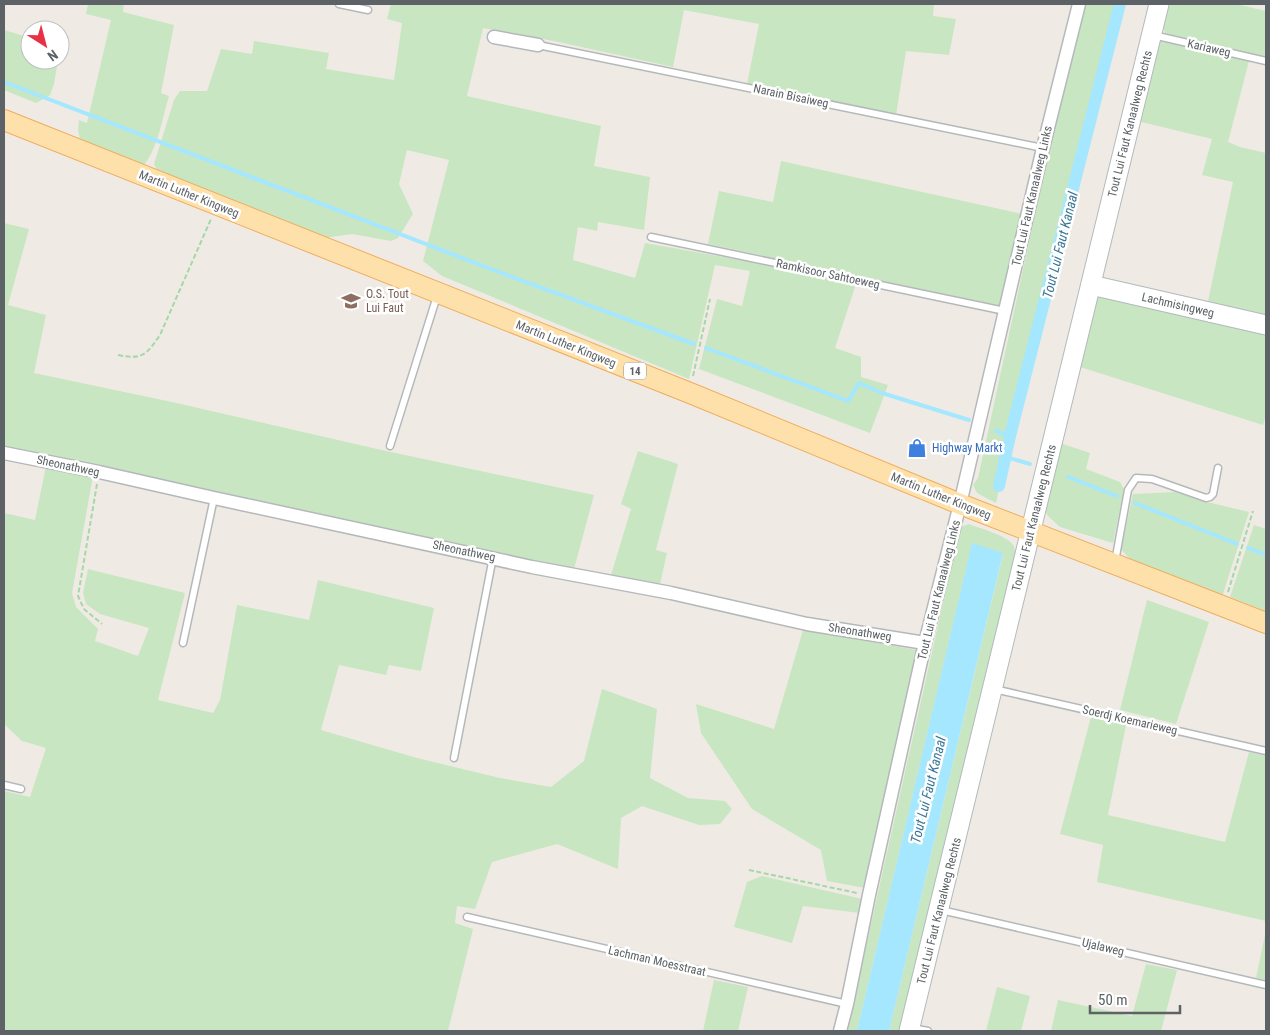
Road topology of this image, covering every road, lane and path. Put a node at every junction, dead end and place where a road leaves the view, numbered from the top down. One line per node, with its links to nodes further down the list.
1 (339, 4): 4 (lane)
2 (1079, 4): 10 (street, Tout Lui Faut Kanaalweg Links)
3 (1159, 4): 5 (street, Tout Lui Faut Kanaalweg Rechts)
4 (368, 10)
5 (1152, 35): 8 (lane, Kariaweg); 13 (street, Tout Lui Faut Kanaalweg Rechts)
6 (494, 36): 7 (street)
7 (538, 44): 10 (lane, Narain Bisaiweg)
8 (1266, 61)
9 (4, 120): 11 (main road, Martin Luther Kingweg / 14)
10 (1043, 148): 16 (street, Tout Lui Faut Kanaalweg Links)
11 (217, 205): 14 (main road, Martin Luther Kingweg / 14); 18 (path)
12 (651, 237): 16 (lane, Ramkisoor Sahtoeweg)
13 (1090, 285): 17 (street, Lachmisingweg); 27 (street, Tout Lui Faut Kanaalweg Rechts)
14 (438, 293): 19 (main road, Martin Luther Kingweg / 14); 20 (lane)
15 (710, 299): 19 (path)
16 (1006, 311): 25 (street, Tout Lui Faut Kanaalweg Links)
17 (1266, 325)
18 (118, 355)
19 (690, 393): 25 (main road, Martin Luther Kingweg / 14)
20 (390, 446)
21 (4, 453): 23 (street, Sheonathweg)
22 (1218, 468): 29 (lane)
23 (99, 472): 24 (street, Sheonathweg); 31 (path)
24 (214, 498): 28 (street, Sheonathweg); 33 (lane)
25 (960, 504): 27 (main road, Martin Luther Kingweg / 14); 34 (street, Tout Lui Faut Kanaalweg Links)
26 (1253, 511): 30 (path)
27 (1031, 532): 29 (main road, Martin Luther Kingweg / 14); 35 (street, Tout Lui Faut Kanaalweg Rechts)
28 (493, 557): 34 (street, Sheonathweg); 37 (lane)
29 (1115, 564): 30 (main road, Martin Luther Kingweg / 14)
30 (1224, 607): 32 (main road, Martin Luther Kingweg / 14)
31 (102, 624)
32 (1266, 624)
33 (183, 643)
34 (925, 643): 41 (street, Tout Lui Faut Kanaalweg Links)
35 (993, 689): 36 (lane, Soerdj Koemarieweg); 42 (street, Tout Lui Faut Kanaalweg Rechts)
36 (1266, 751)
37 (454, 758)
38 (4, 785): 39 (lane)
39 (21, 789)
40 (749, 870): 41 (path)
41 (869, 895): 45 (street, Tout Lui Faut Kanaalweg Links)
42 (940, 910): 44 (lane, Ujalaweg); 46 (street, Tout Lui Faut Kanaalweg Rechts)
43 (467, 917): 45 (lane, Lachman Moesstraat)
44 (1266, 985)
45 (847, 1004): 47 (street, Tout Lui Faut Kanaalweg Links)
46 (916, 1030)
47 (840, 1031)

